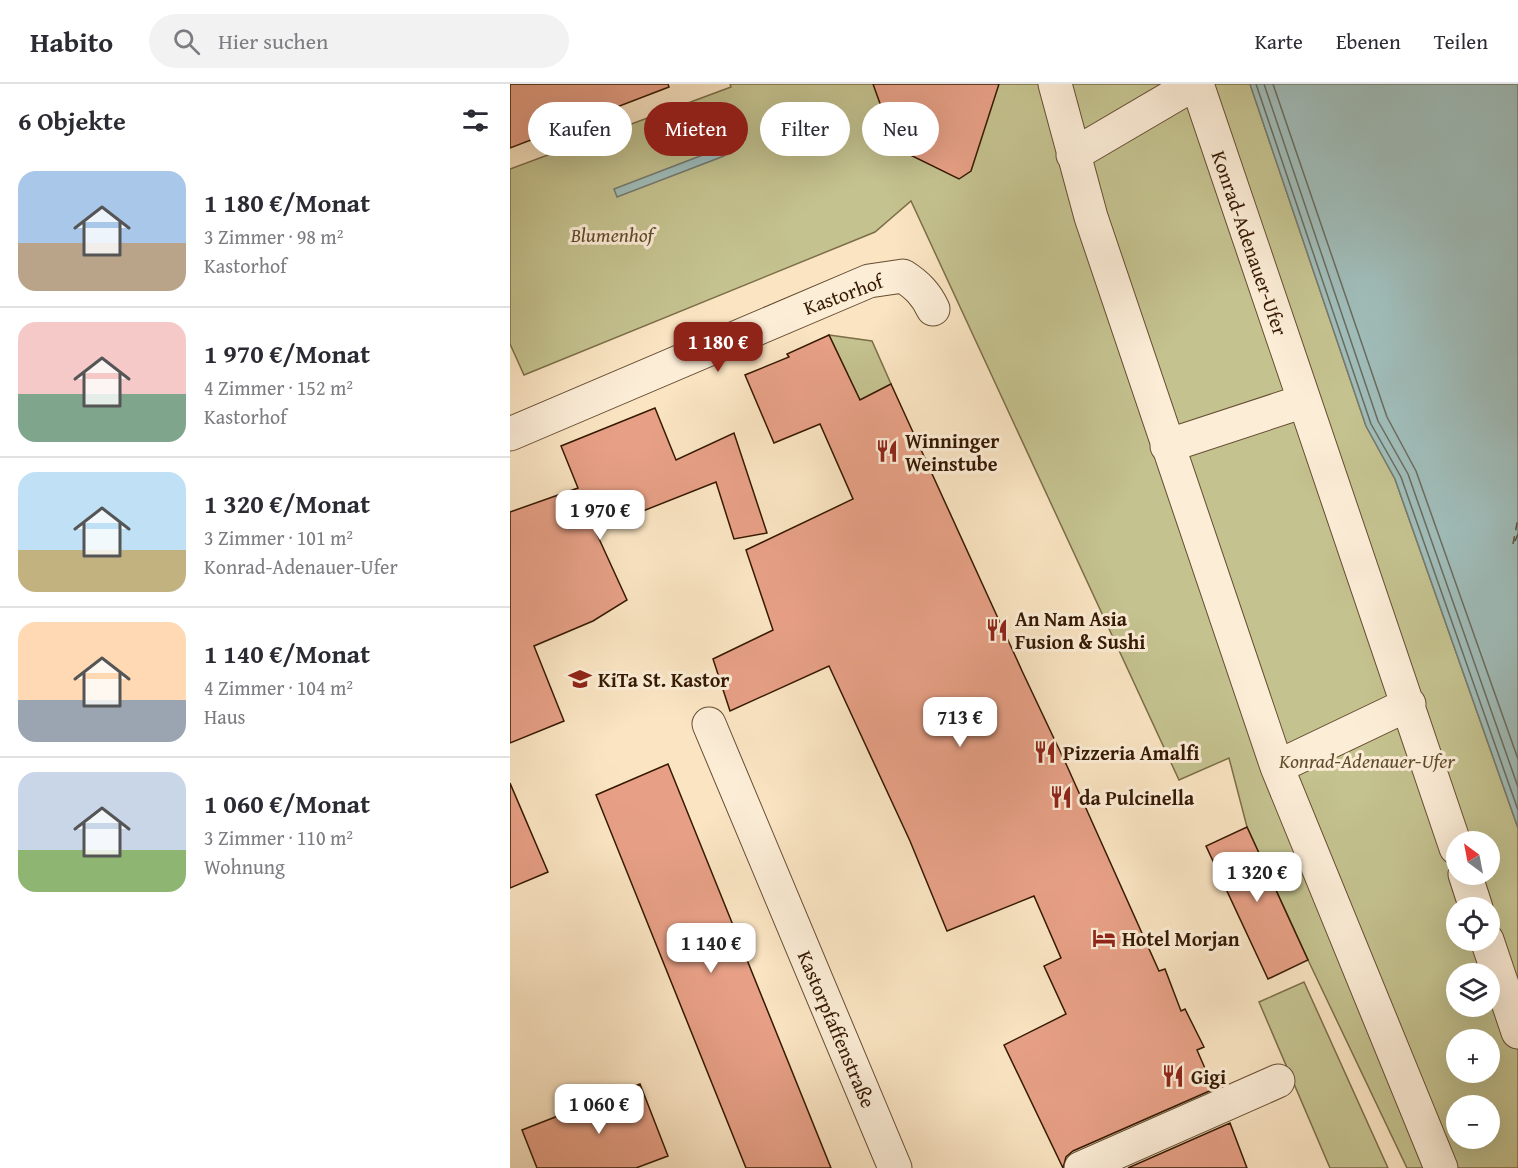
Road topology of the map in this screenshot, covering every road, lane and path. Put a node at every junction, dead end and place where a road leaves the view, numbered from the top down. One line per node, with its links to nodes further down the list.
1 (1055, 84): 3 (street)
2 (1195, 84): 3 (street, Konrad-Adenauer-Ufer); 5 (street, Konrad-Adenauer-Ufer)
3 (1073, 156): 7 (street)
4 (933, 309): 6 (street, Kastorhof)
5 (1304, 401): 7 (street); 8 (street, Konrad-Adenauer-Ufer)
6 (510, 434)
7 (1167, 446): 10 (street)
8 (1408, 704): 10 (street); 11 (street, Konrad-Adenauer-Ufer)
9 (710, 724): 15 (street, Kastorpfaffenstraße)
10 (1277, 767): 17 (street)
11 (1450, 831)
12 (1492, 951): 13 (street)
13 (1518, 1032)
14 (1278, 1081): 16 (street)
15 (895, 1168)
16 (1081, 1168)
17 (1441, 1168)

